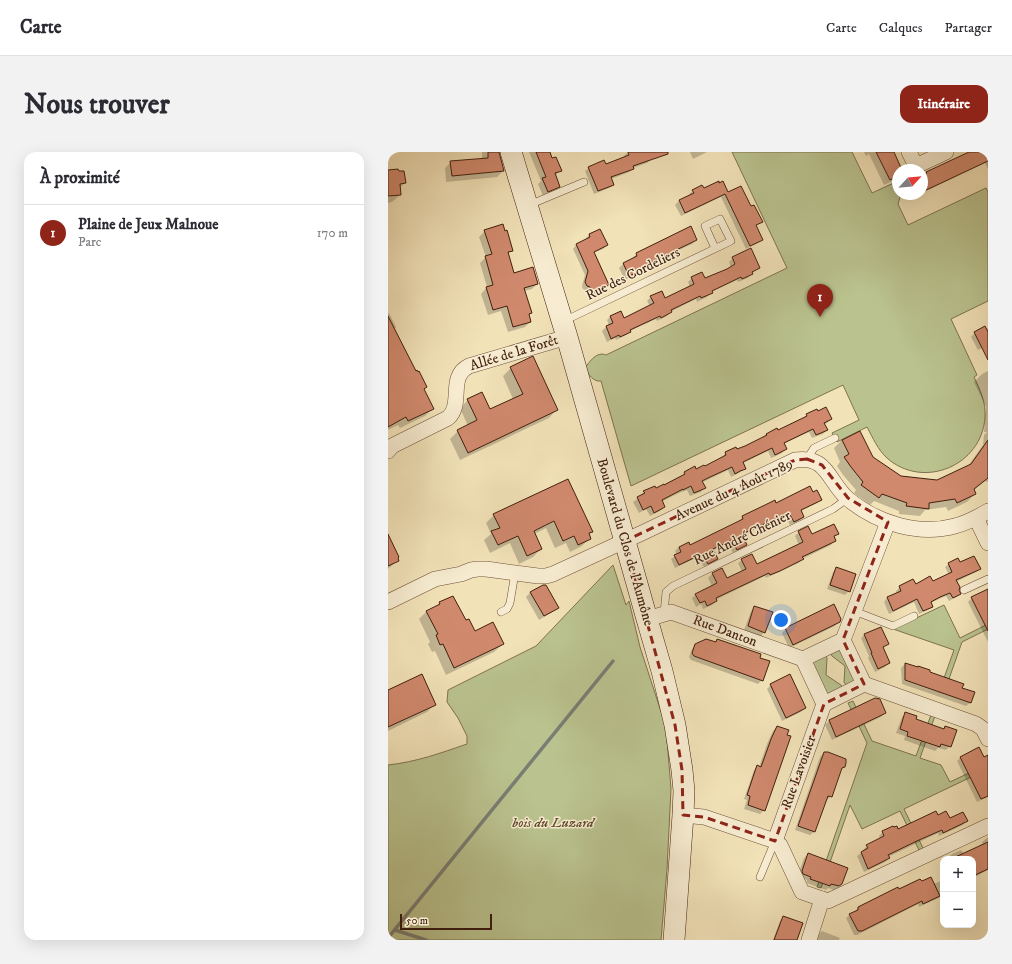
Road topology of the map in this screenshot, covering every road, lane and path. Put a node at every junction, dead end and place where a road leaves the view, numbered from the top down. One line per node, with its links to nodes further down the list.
1 (511, 152): 5 (street, Boulevard du Clos de l'Aumône)
2 (909, 152): 3 (street)
3 (946, 152)
4 (584, 182): 5 (lane)
5 (528, 205): 7 (street, Boulevard du Clos de l'Aumône)
6 (715, 248): 7 (lane, Rue des Cordeliers)
7 (564, 330): 9 (street, Allée de la Forêt); 14 (street, Boulevard du Clos de l'Aumône)
8 (835, 438): 10 (lane)
9 (388, 451)
10 (807, 459): 11 (street, Avenue du 4 Août 1789); 14 (street, Avenue du 4 Août 1789)
11 (848, 498): 13 (street, Avenue du 4 Août 1789); 22 (lane, Rue André Chénier)
12 (982, 514): 13 (street, Avenue du 4 Août 1789); 15 (street)
13 (888, 522): 20 (street)
14 (625, 541): 16 (street, Avenue du 4 Août 1789); 22 (street, Boulevard du Clos de l'Aumône)
15 (988, 543)
16 (515, 573): 19 (street, Avenue du 4 Août 1789); 21 (lane)
17 (988, 579): 18 (lane)
18 (964, 590)
19 (388, 602)
20 (854, 611): 23 (lane); 24 (street)
21 (501, 612)
22 (656, 616): 25 (street, Rue Danton); 29 (street, Boulevard du Clos de l'Aumône)
23 (914, 616)
24 (843, 640): 25 (street); 26 (street)
25 (803, 659): 27 (street)
26 (864, 684): 27 (street); 28 (street)
27 (824, 704): 31 (street, Rue Lavoisier)
28 (988, 739)
29 (683, 815): 31 (street); 34 (street, Boulevard du Clos de l'Aumône)
30 (988, 826): 33 (street)
31 (775, 841): 32 (lane); 33 (street)
32 (760, 877)
33 (822, 899): 35 (street)
34 (674, 940)
35 (809, 940)

